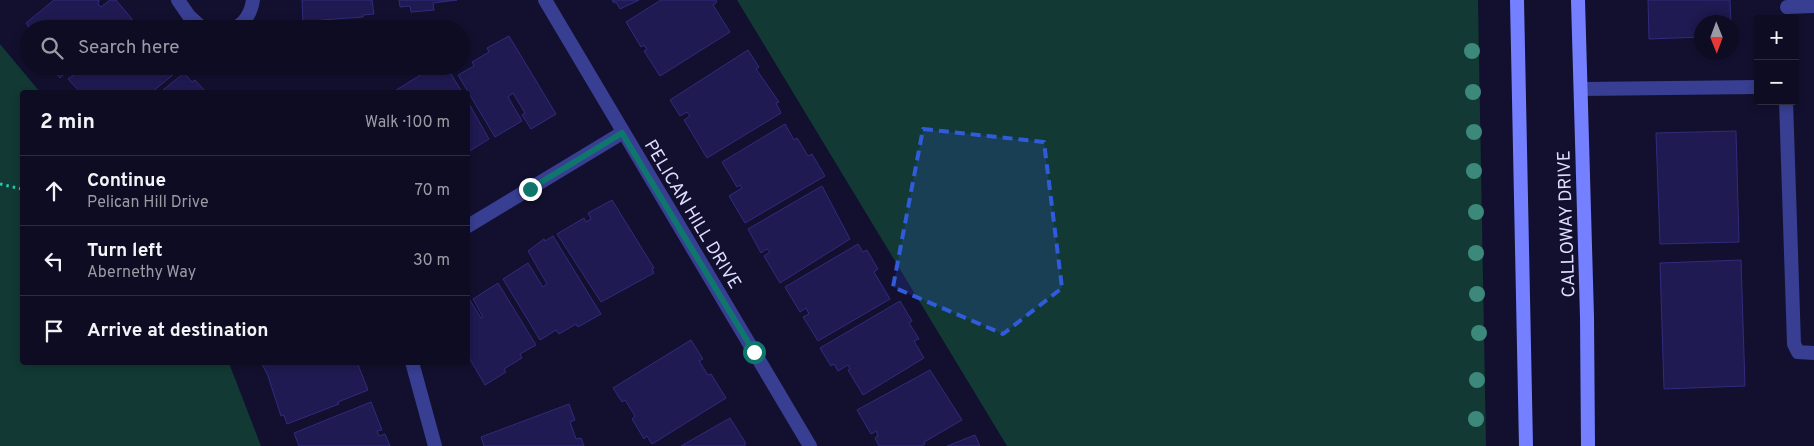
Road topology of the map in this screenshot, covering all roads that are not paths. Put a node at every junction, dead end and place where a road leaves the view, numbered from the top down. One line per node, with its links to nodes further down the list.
1 (178, 0): 8 (street)
2 (253, 0): 9 (street)
3 (544, 0): 13 (street, PELICAN HILL DRIVE)
4 (1517, 0): 19 (main road)
5 (1578, 0): 11 (main road, CALLOWAY DRIVE)
6 (1814, 6): 7 (street)
7 (1787, 8)
8 (193, 20)
9 (245, 20)
10 (1754, 87): 11 (street)
11 (1581, 89): 20 (main road, CALLOWAY DRIVE)
12 (1786, 105): 15 (street)
13 (622, 133): 14 (street); 18 (street, PELICAN HILL DRIVE)
14 (470, 225)
15 (1814, 353)
16 (413, 365): 17 (street)
17 (435, 446)
18 (810, 446)
19 (1526, 446)
20 (1588, 446)

